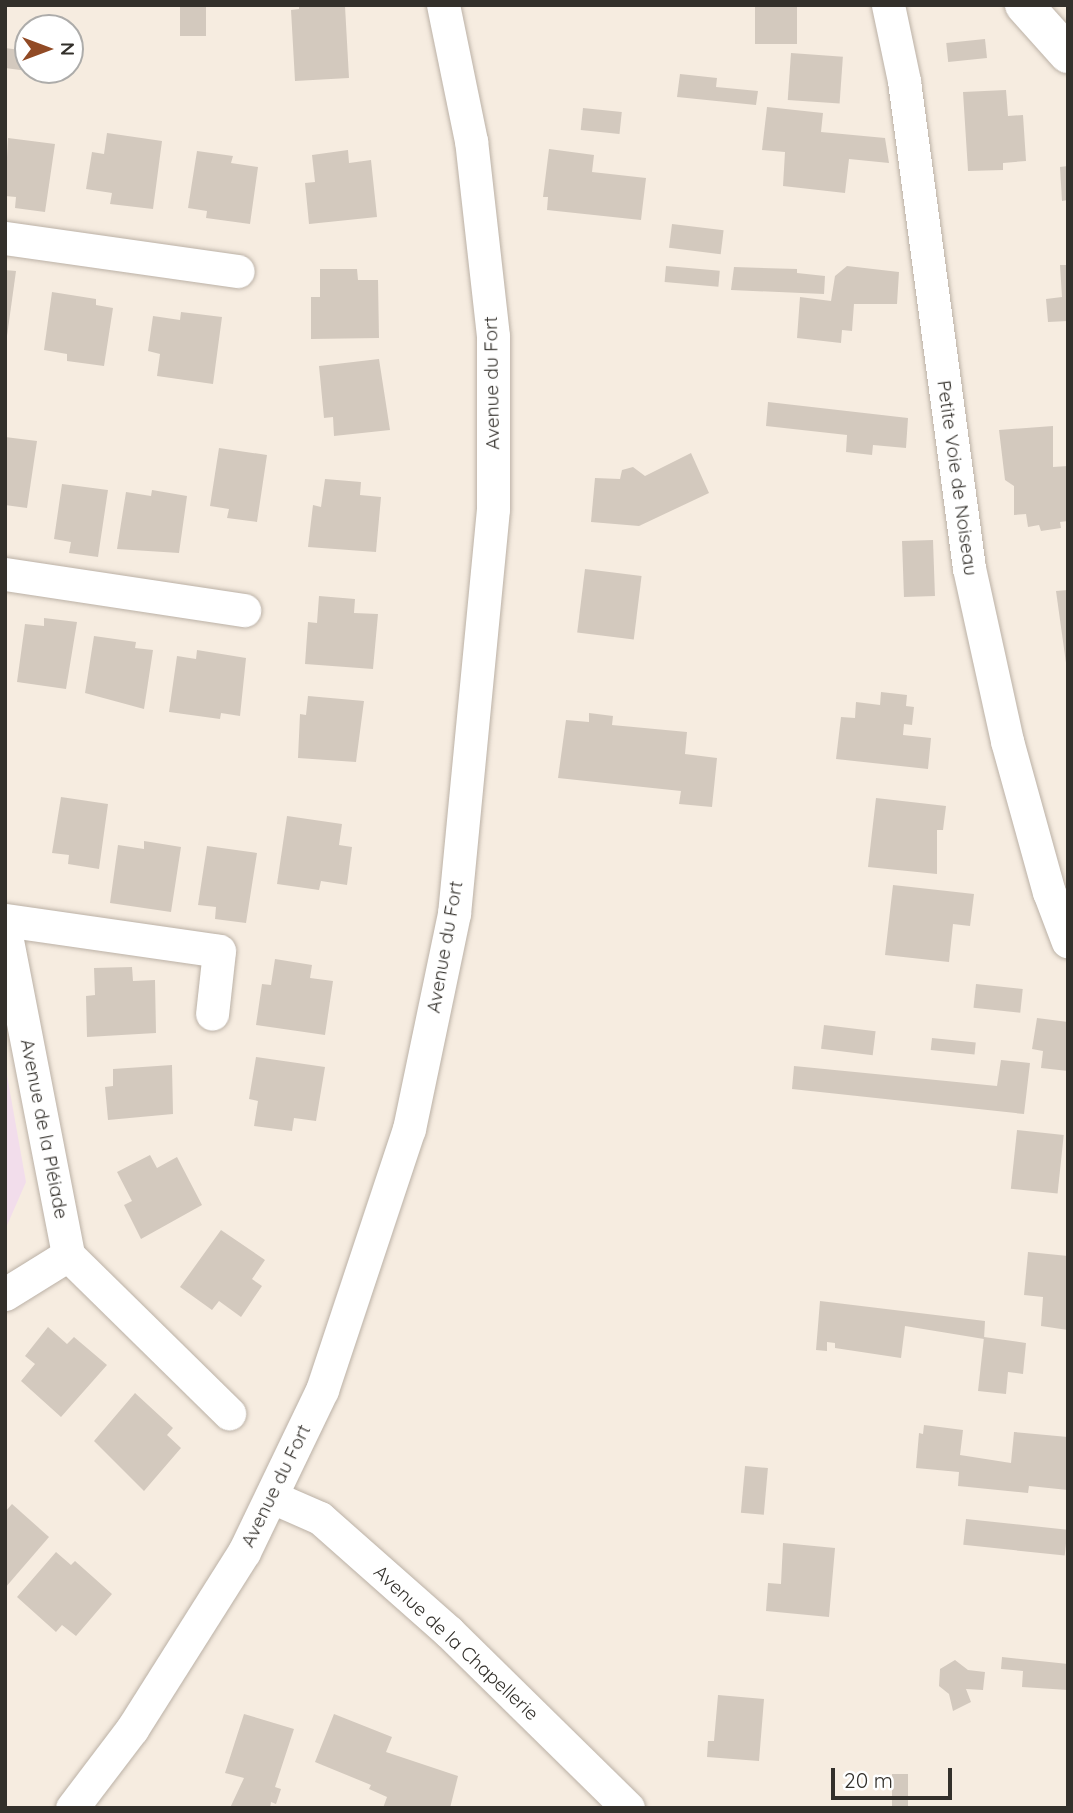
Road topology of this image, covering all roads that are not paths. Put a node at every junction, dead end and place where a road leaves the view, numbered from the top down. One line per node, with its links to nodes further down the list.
1 (443, 5): 16 (street, Avenue du Fort)
2 (888, 5): 11 (street, Petite Voie de Noiseau)
3 (1024, 5): 4 (street)
4 (1068, 54)
5 (5, 238): 6 (street)
6 (238, 271)
7 (5, 574): 8 (street)
8 (244, 610)
9 (5, 920): 12 (street)
10 (5, 930): 13 (street, Avenue de la Pléiade)
11 (1068, 942)
12 (212, 1014)
13 (68, 1255): 14 (street); 15 (street)
14 (5, 1294)
15 (229, 1413)
16 (272, 1497): 17 (street, Avenue du Fort); 18 (street, Avenue de la Chapellerie)
17 (72, 1808)
18 (628, 1808)

